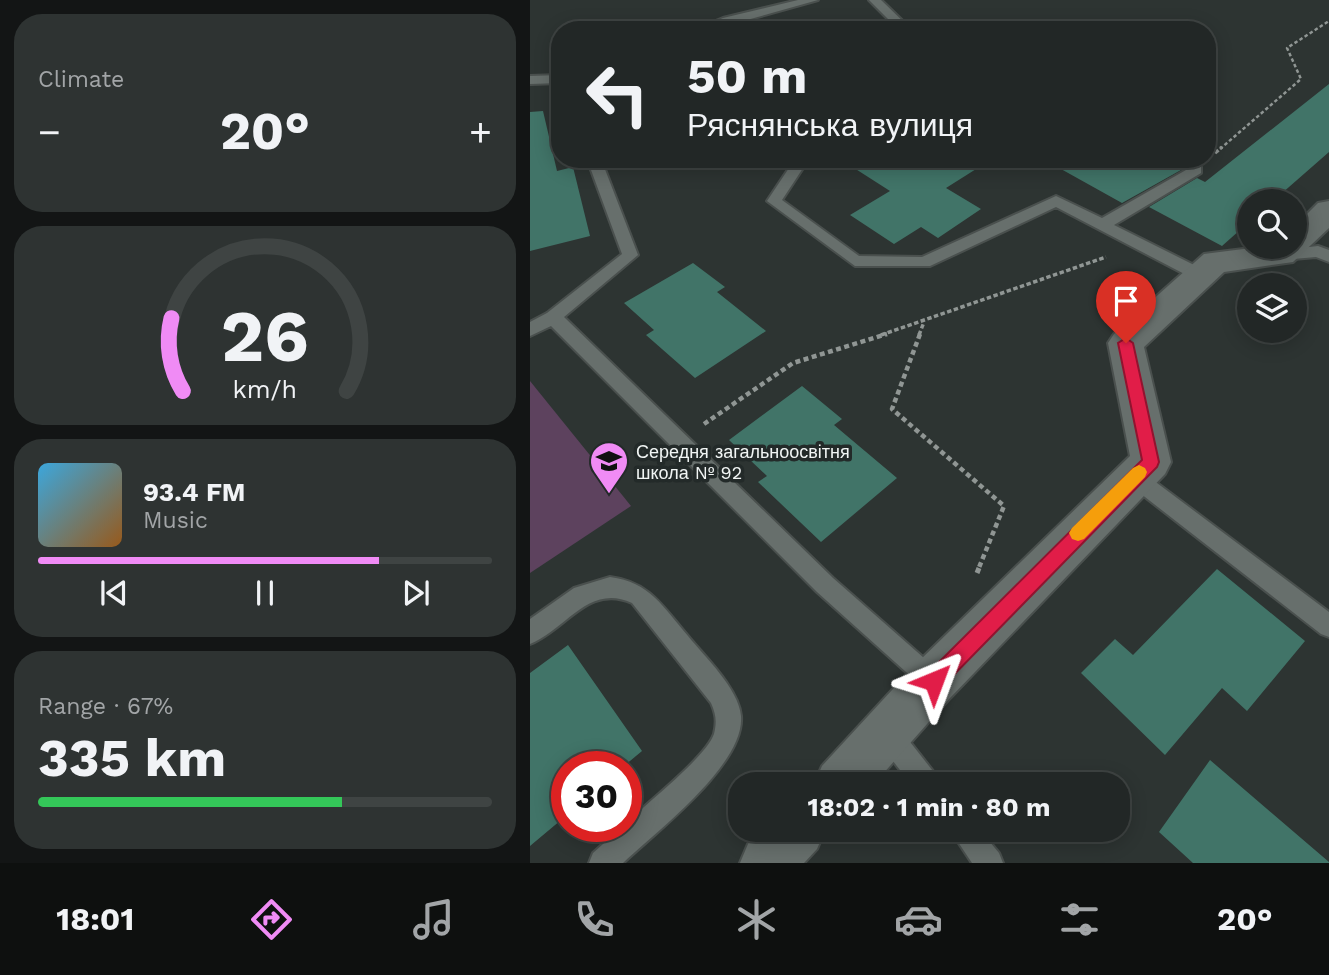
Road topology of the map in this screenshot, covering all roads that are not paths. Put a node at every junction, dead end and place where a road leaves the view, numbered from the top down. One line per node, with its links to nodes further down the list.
1 (812, 0): 3 (lane)
2 (875, 0): 4 (lane)
3 (724, 21)
4 (897, 21)
5 (551, 79): 6 (lane)
6 (530, 80)
7 (597, 168): 17 (lane)
8 (796, 168): 11 (lane)
9 (1193, 168): 11 (lane)
10 (1329, 209): 12 (street)
11 (1102, 225): 16 (lane)
12 (1307, 230)
13 (1307, 250): 14 (lane)
14 (1329, 257)
15 (1237, 258): 16 (street)
16 (1200, 275): 19 (street)
17 (553, 317): 18 (lane); 22 (lane)
18 (530, 330)
19 (1134, 477): 20 (lane); 22 (street)
20 (1329, 626)
21 (530, 633): 28 (lane)
22 (934, 681): 23 (street)
23 (887, 733): 24 (street); 25 (lane)
24 (851, 772)
25 (918, 772)
26 (787, 842): 29 (street)
27 (972, 842): 30 (lane)
28 (603, 863)
29 (767, 863)
30 (989, 863)

